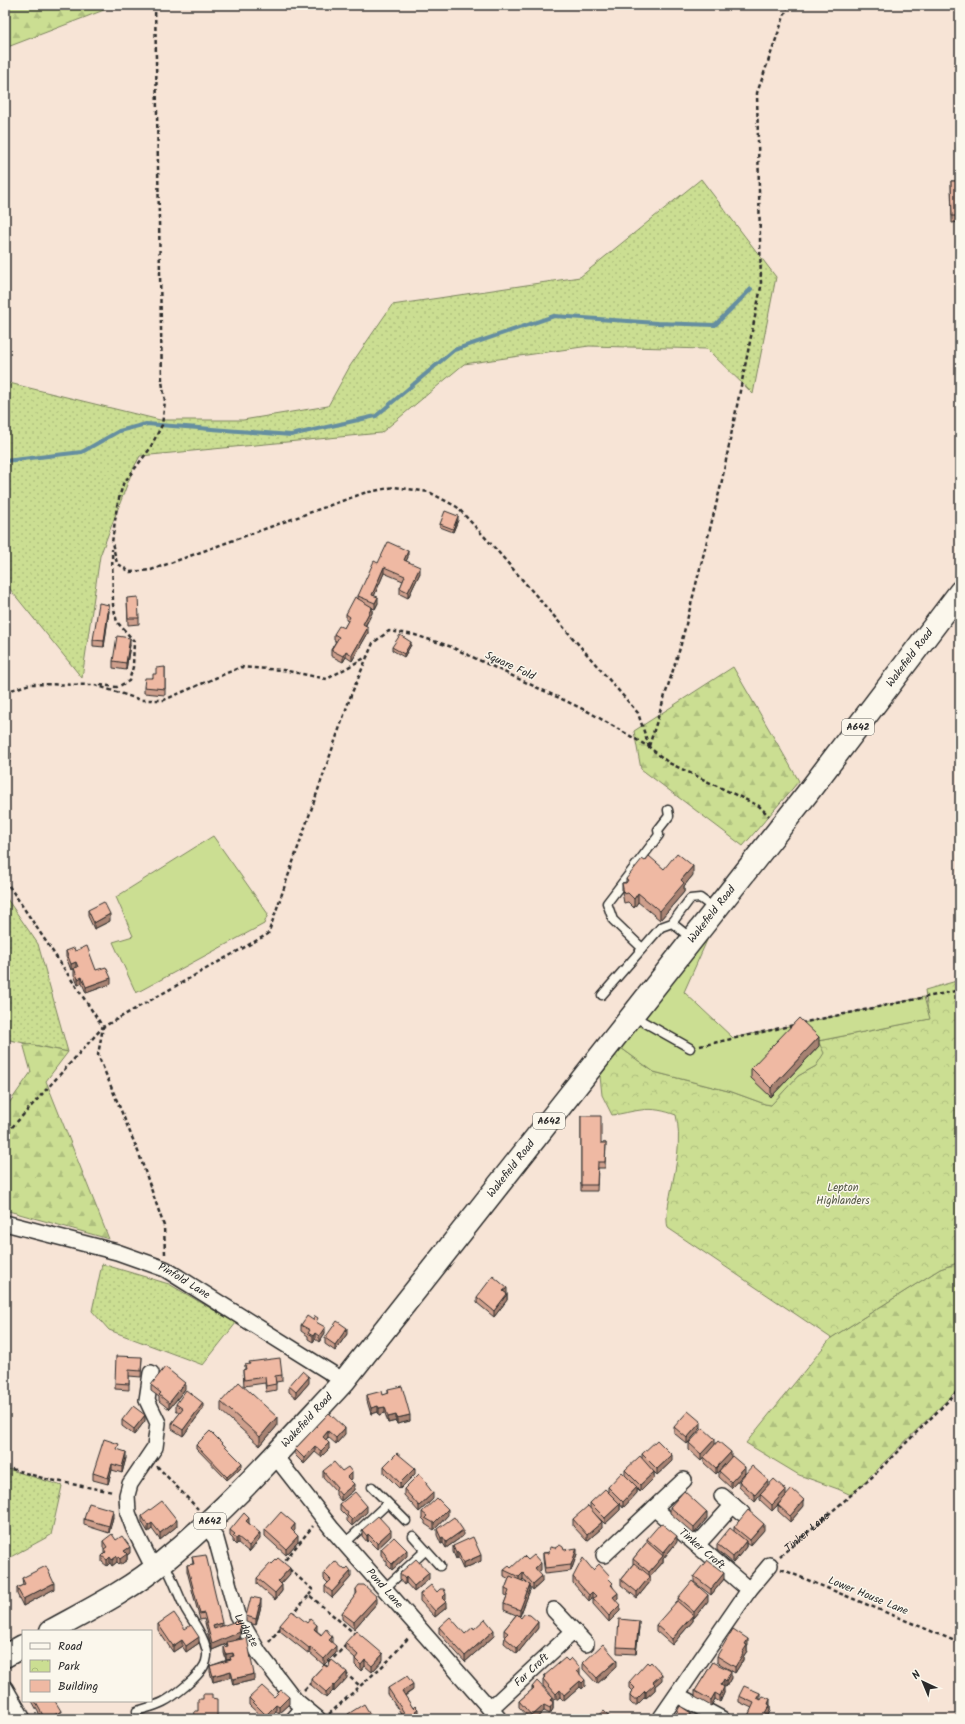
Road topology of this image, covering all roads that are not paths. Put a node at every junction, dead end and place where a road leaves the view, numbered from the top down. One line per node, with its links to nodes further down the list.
1 (960, 592): 3 (highway, Wakefield Road / A642)
2 (668, 810): 6 (lane)
3 (716, 910): 4 (lane); 5 (highway, Wakefield Road / A642)
4 (672, 923): 5 (lane); 6 (lane)
5 (693, 940): 8 (highway, Wakefield Road / A642)
6 (642, 948): 7 (lane)
7 (602, 995)
8 (632, 1016): 9 (lane); 12 (highway, Wakefield Road / A642)
9 (690, 1048)
10 (5, 1224): 12 (street, Pinfold Lane)
11 (151, 1373): 26 (street)
12 (344, 1381): 13 (highway, Wakefield Road / A642)
13 (275, 1456): 20 (highway, Wakefield Road / A642); 22 (street, Pond Lane)
14 (684, 1480): 18 (street)
15 (372, 1487): 17 (lane)
16 (722, 1496): 23 (street)
17 (388, 1503): 19 (lane); 22 (lane)
18 (654, 1508): 23 (street, Tinker Croft); 25 (street)
19 (406, 1521)
20 (206, 1525): 26 (highway, Wakefield Road / A642); 39 (street, Lydgate)
21 (414, 1536): 24 (lane)
22 (344, 1544): 29 (street, Pond Lane)
23 (696, 1544): 30 (street, Tinker Croft)
24 (426, 1550): 28 (lane); 29 (lane)
25 (604, 1556)
26 (159, 1565): 32 (highway, Wakefield Road / A642); 40 (lane)
27 (770, 1565): 30 (street)
28 (440, 1566)
29 (384, 1589): 41 (street, Pond Lane)
30 (749, 1590): 38 (street)
31 (554, 1610): 33 (street)
32 (53, 1630)
33 (574, 1631): 34 (street); 41 (street, Far Croft)
34 (586, 1644)
35 (22, 1647): 36 (highway)
36 (5, 1656)
37 (5, 1688): 42 (street)
38 (677, 1695): 45 (street); 46 (street)
39 (298, 1703): 43 (lane); 44 (street, Lydgate)
40 (137, 1711)
41 (494, 1714)
42 (24, 1719)
43 (289, 1719)
44 (318, 1719)
45 (660, 1719)
46 (722, 1719)

